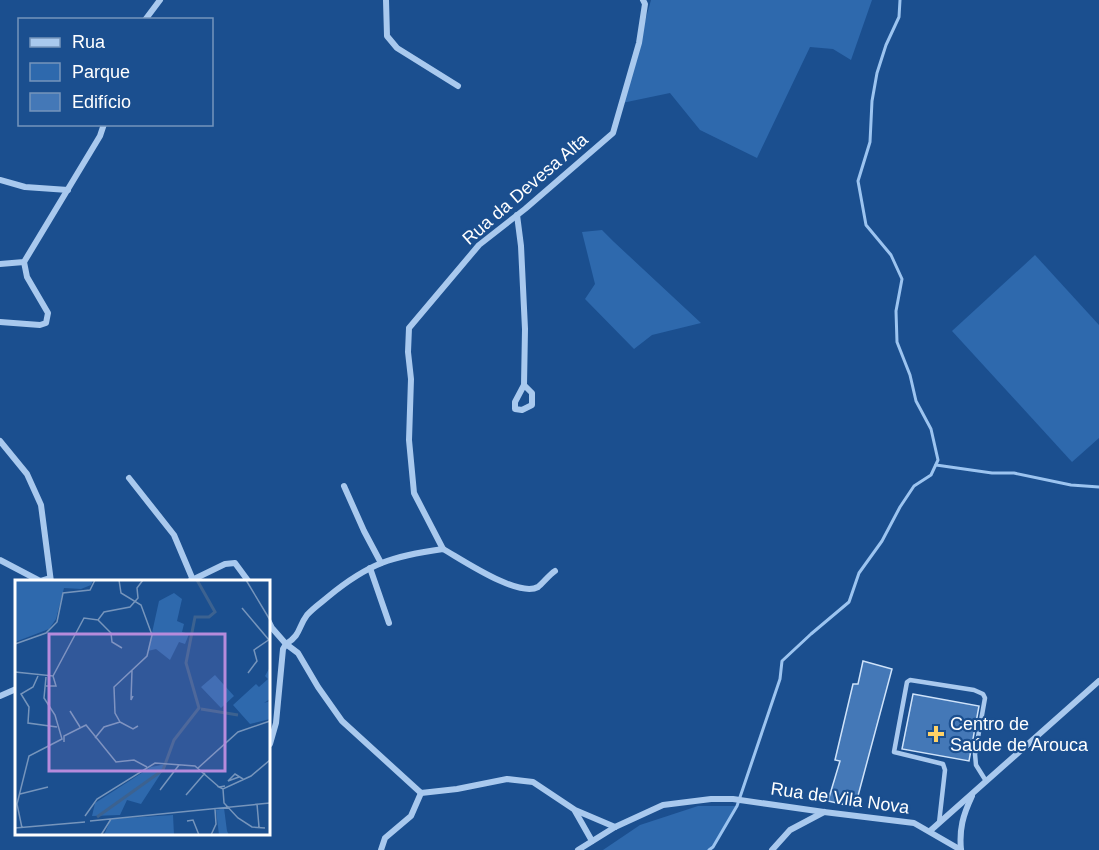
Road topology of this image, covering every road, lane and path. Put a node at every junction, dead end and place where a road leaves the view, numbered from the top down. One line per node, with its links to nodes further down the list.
1 (160, 0): 4 (street)
2 (386, 0): 5 (street)
3 (643, 0): 9 (street, Rua da Devesa Alta)
4 (146, 18)
5 (458, 86)
6 (103, 126): 8 (street)
7 (0, 180): 8 (street)
8 (68, 190): 10 (street)
9 (517, 215): 13 (street); 17 (street, Rua da Devesa Alta)
10 (24, 262): 11 (street); 12 (street)
11 (0, 264)
12 (0, 322)
13 (524, 385)
14 (0, 441): 22 (street)
15 (129, 478): 23 (street)
16 (344, 486): 19 (street)
17 (443, 549): 19 (street); 21 (street)
18 (0, 560): 22 (street)
19 (381, 563): 20 (street)
20 (370, 568): 26 (street); 28 (street)
21 (555, 571)
22 (50, 580)
23 (191, 580)
24 (193, 580): 25 (street)
25 (248, 580)
26 (389, 623)
27 (270, 624): 28 (street)
28 (286, 644): 32 (street); 35 (street)
29 (1099, 681): 33 (street)
30 (15, 689): 31 (street)
31 (0, 696)
32 (270, 744)
33 (986, 782): 34 (street); 38 (lane)
34 (973, 793): 38 (street); 45 (street)
35 (421, 794): 36 (street); 42 (street)
36 (575, 810): 39 (street); 41 (street)
37 (824, 812): 39 (street, Rua de Vila Nova); 40 (street, Rua de Vila Nova); 44 (street)
38 (939, 823): 40 (street)
39 (615, 827): 41 (street, Rua de Vila Nova)
40 (930, 831): 45 (street, Rua de Vila Nova)
41 (592, 841): 43 (street, Rua de Vila Nova)
42 (381, 850)
43 (578, 850)
44 (772, 850)
45 (961, 850)

